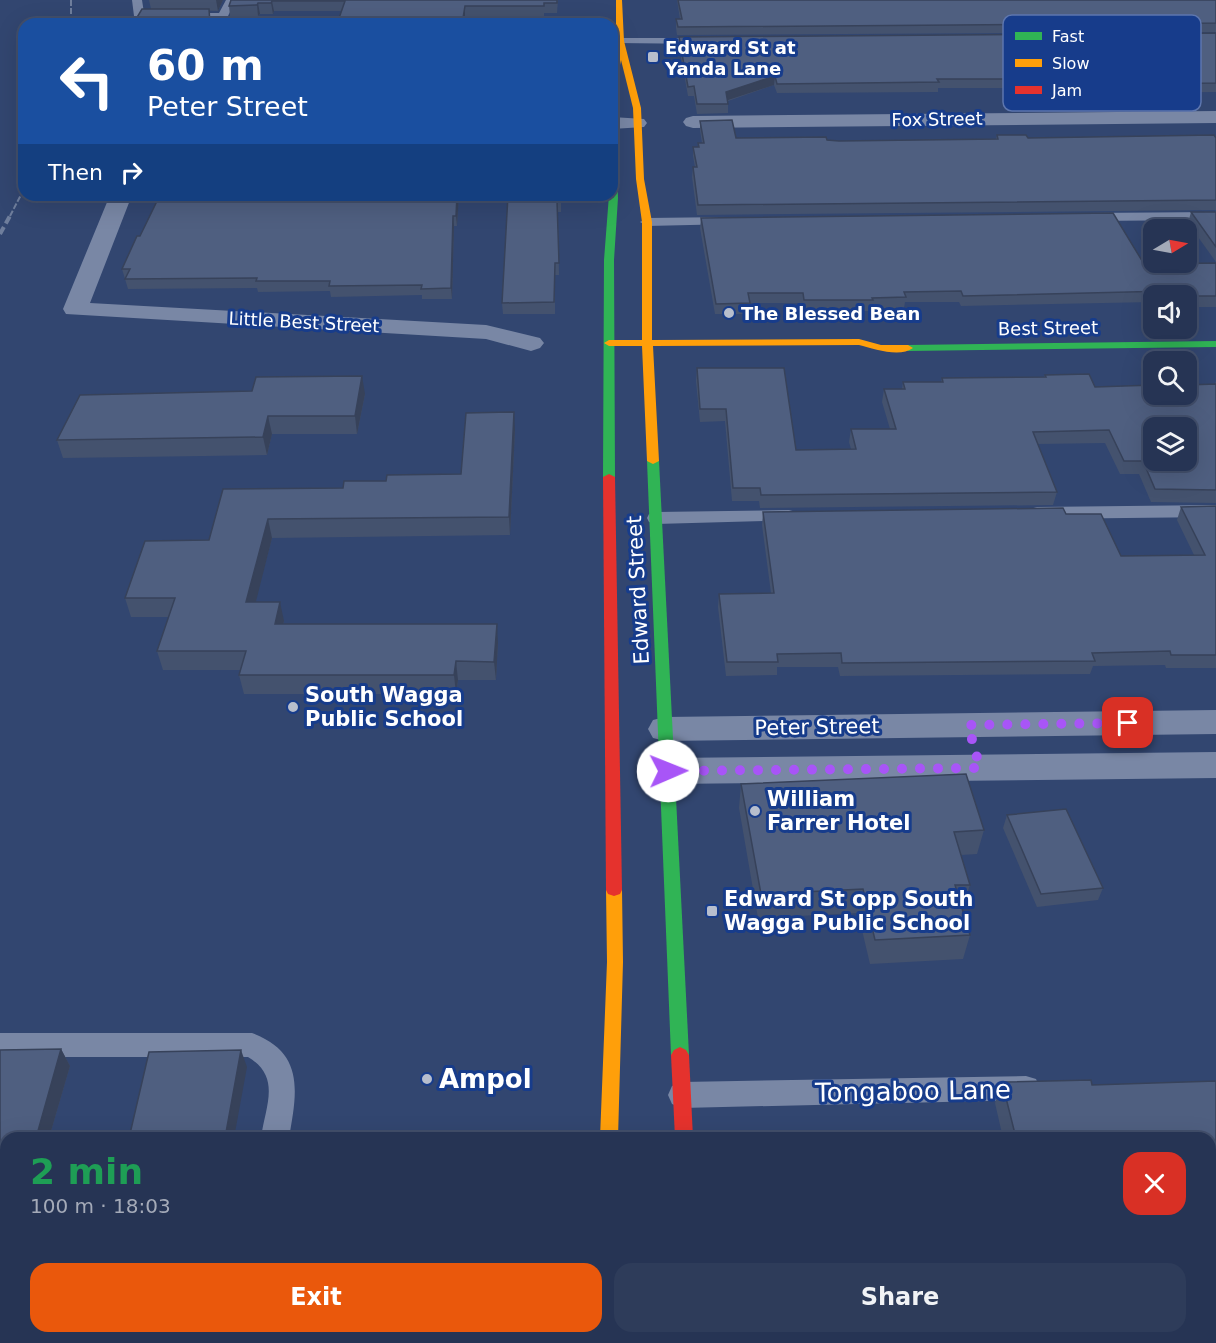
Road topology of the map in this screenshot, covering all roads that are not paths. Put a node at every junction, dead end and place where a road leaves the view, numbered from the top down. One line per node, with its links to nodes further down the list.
1 (137, 0): 2 (lane)
2 (231, 0)
3 (619, 0): 5 (main road, Edward Street)
4 (718, 40): 5 (lane)
5 (621, 41): 6 (main road, Edward Street); 10 (main road, Edward Street)
6 (618, 57)
7 (1216, 117): 8 (street, Fox Street)
8 (693, 122)
9 (618, 123): 10 (street)
10 (637, 123): 16 (main road, Edward Street)
11 (119, 201): 18 (street, Little Best Street)
12 (614, 201): 19 (main road, Edward Street)
13 (1216, 216): 14 (lane)
14 (1074, 218)
15 (744, 221): 16 (lane)
16 (647, 222): 17 (main road, Edward Street)
17 (648, 342): 19 (main road, Best Street); 21 (main road, Best Street); 26 (main road, Edward Street)
18 (531, 343)
19 (609, 343): 38 (main road, Edward Street)
20 (1216, 344): 21 (main road, Best Street)
21 (881, 348): 22 (main road, Best Street)
22 (755, 357)
23 (1216, 511): 24 (lane)
24 (1025, 513)
25 (809, 516): 26 (lane)
26 (656, 518): 30 (main road, Edward Street)
27 (1216, 722): 28 (street, Peter Street)
28 (1174, 723): 29 (street, Peter Street); 31 (street, Peter Street)
29 (968, 725): 30 (street, Peter Street); 32 (street)
30 (665, 729): 33 (main road, Edward Street)
31 (1204, 765): 32 (street, Peter Street)
32 (980, 768): 33 (street, Peter Street)
33 (668, 771): 36 (main road, Edward Street)
34 (0, 1045): 37 (lane)
35 (1049, 1088): 36 (lane, Tongaboo Lane)
36 (682, 1095): 39 (main road, Edward Street)
37 (276, 1132)
38 (609, 1132)
39 (684, 1132)

